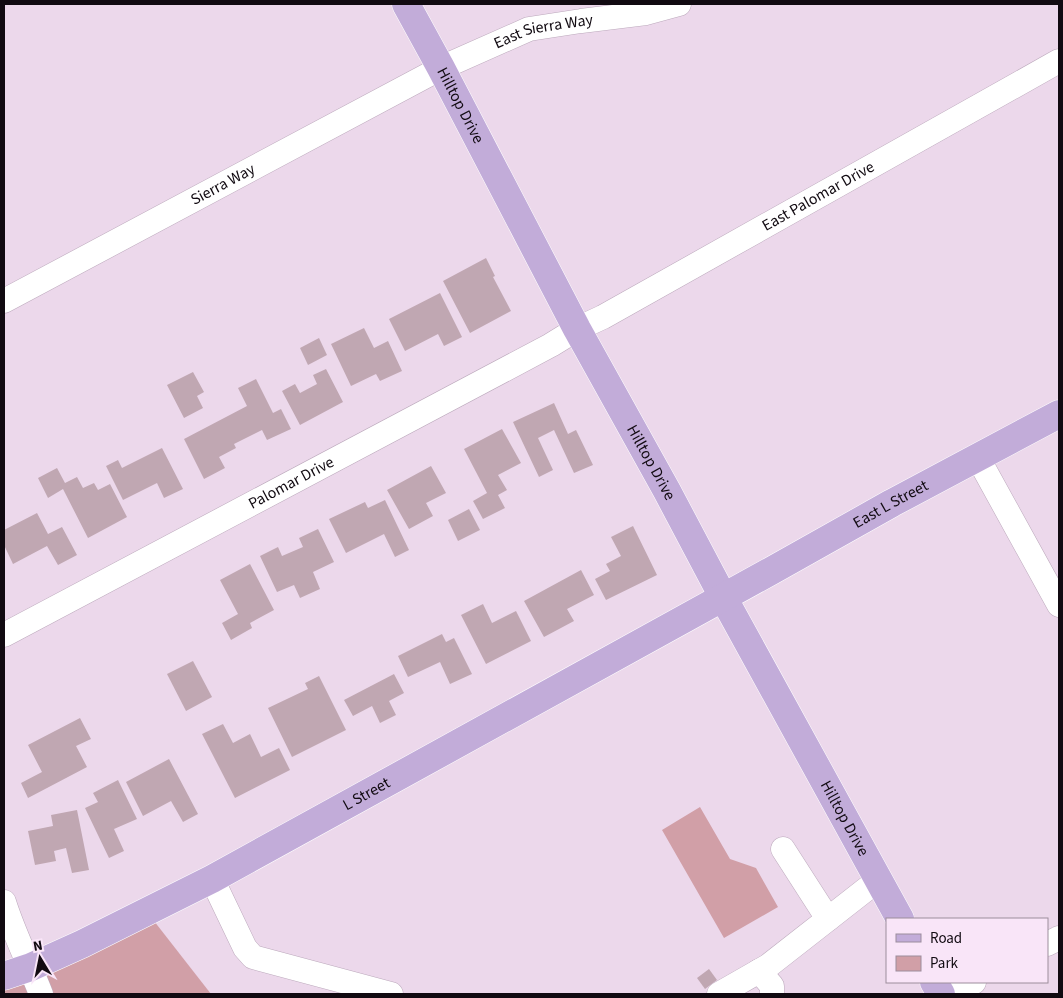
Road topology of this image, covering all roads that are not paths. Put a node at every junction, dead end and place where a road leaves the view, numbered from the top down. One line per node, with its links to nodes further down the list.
1 (406, 4): 4 (main road, Hilltop Drive)
2 (679, 4): 4 (street, East Sierra Way)
3 (1059, 61): 6 (street, East Palomar Drive)
4 (441, 68): 5 (street, Sierra Way); 6 (main road, Hilltop Drive)
5 (4, 301)
6 (577, 329): 9 (main road, Hilltop Drive); 11 (street, Palomar Drive)
7 (1059, 414): 8 (main road, East L Street)
8 (978, 458): 9 (main road, East L Street); 10 (street)
9 (723, 597): 13 (main road, L Street); 14 (main road, Hilltop Drive)
10 (1059, 605)
11 (4, 635)
12 (783, 849): 17 (street)
13 (212, 879): 18 (main road, L Street); 24 (street)
14 (878, 880): 16 (main road, Hilltop Drive); 17 (street)
15 (4, 902): 18 (street)
16 (899, 918)
17 (828, 919): 19 (street)
18 (31, 967): 20 (main road, L Street); 23 (street)
19 (759, 971): 25 (street); 26 (street)
20 (4, 976)
21 (935, 983): 27 (main road)
22 (972, 983): 28 (street)
23 (41, 994)
24 (391, 994)
25 (719, 994)
26 (772, 994)
27 (941, 994)
28 (950, 994)

